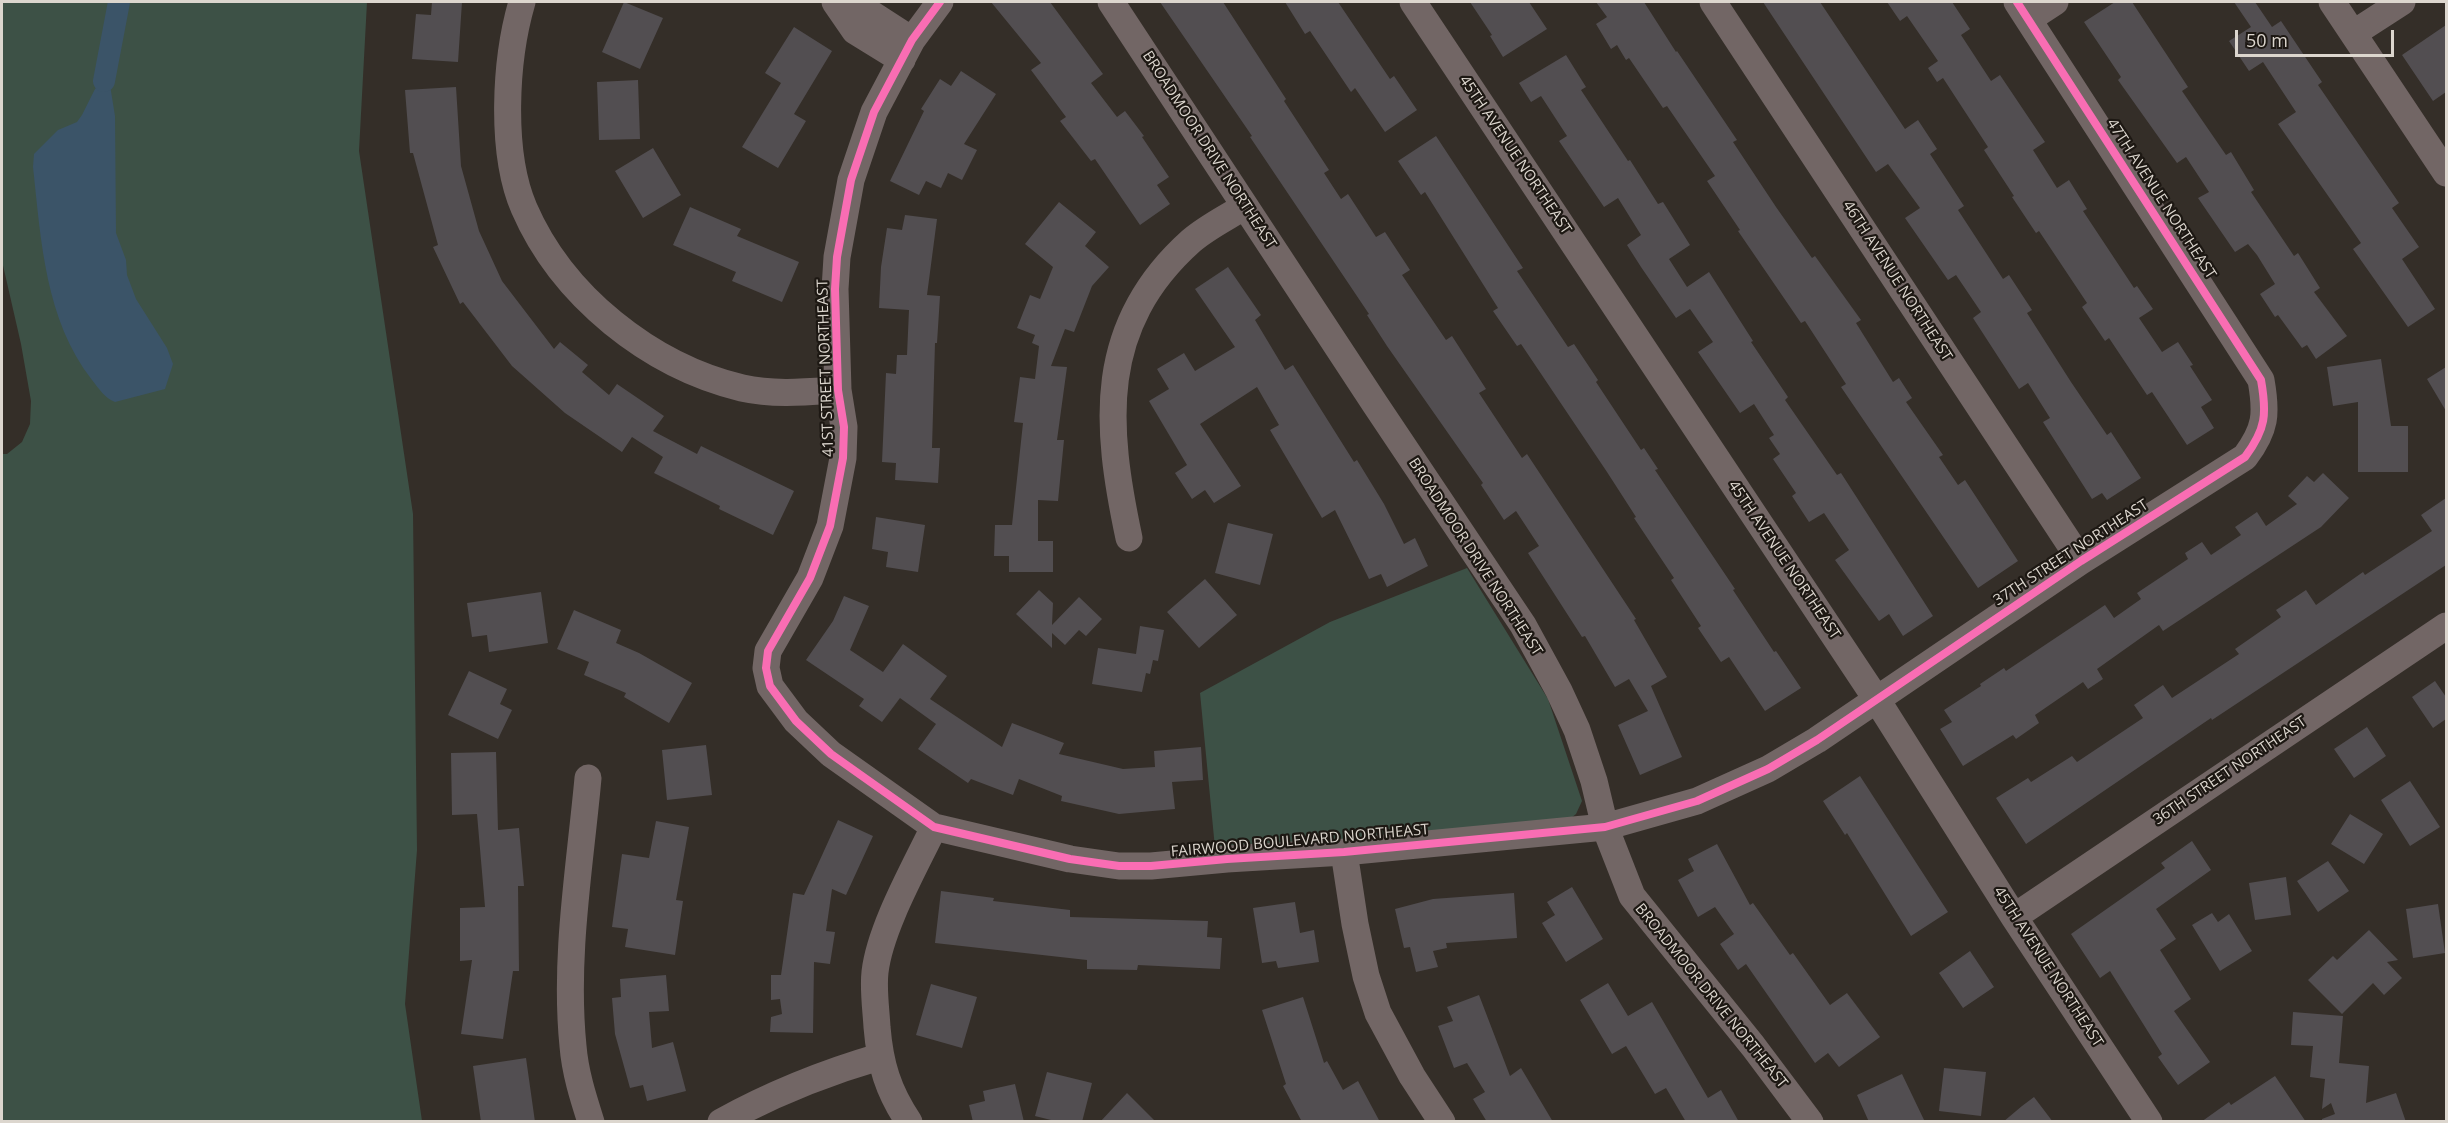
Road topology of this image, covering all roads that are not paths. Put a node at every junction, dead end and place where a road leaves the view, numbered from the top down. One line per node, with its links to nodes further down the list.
1 (522, 2): 15 (street)
2 (836, 2): 12 (street)
3 (940, 2): 12 (street, 41ST STREET NORTHEAST)
4 (1111, 2): 14 (street, BROADMOOR DRIVE NORTHEAST)
5 (1413, 2): 21 (street, 45TH AVENUE NORTHEAST)
6 (1713, 2): 18 (street, 46TH AVENUE NORTHEAST)
7 (2055, 2): 10 (street)
8 (2332, 2): 11 (street)
9 (2402, 2): 11 (street)
10 (2023, 10): 16 (street, 47TH AVENUE NORTHEAST)
11 (2354, 33): 13 (street)
12 (907, 50): 15 (street, 41ST STREET NORTHEAST)
13 (2446, 173)
14 (1245, 206): 17 (street); 24 (street, BROADMOOR DRIVE NORTHEAST)
15 (838, 390): 20 (street, 41ST STREET NORTHEAST)
16 (2265, 418): 18 (street, 37TH STREET NORTHEAST)
17 (1130, 538)
18 (2081, 561): 21 (street, 37TH STREET NORTHEAST)
19 (2446, 626): 26 (street, 36TH STREET NORTHEAST)
20 (766, 668): 23 (street, FAIRWOOD BOULEVARD NORTHEAST)
21 (1877, 700): 24 (street, FAIRWOOD BOULEVARD NORTHEAST); 26 (street, 45TH AVENUE NORTHEAST)
22 (588, 778): 28 (street)
23 (934, 827): 25 (street, FAIRWOOD BOULEVARD NORTHEAST); 27 (street)
24 (1605, 827): 25 (street, FAIRWOOD BOULEVARD NORTHEAST); 32 (street, BROADMOOR DRIVE NORTHEAST)
25 (1344, 852): 31 (street)
26 (2014, 917): 33 (street, 45TH AVENUE NORTHEAST)
27 (879, 1057): 29 (street); 30 (street)
28 (591, 1122)
29 (721, 1122)
30 (909, 1122)
31 (1442, 1122)
32 (1810, 1122)
33 (2149, 1122)

